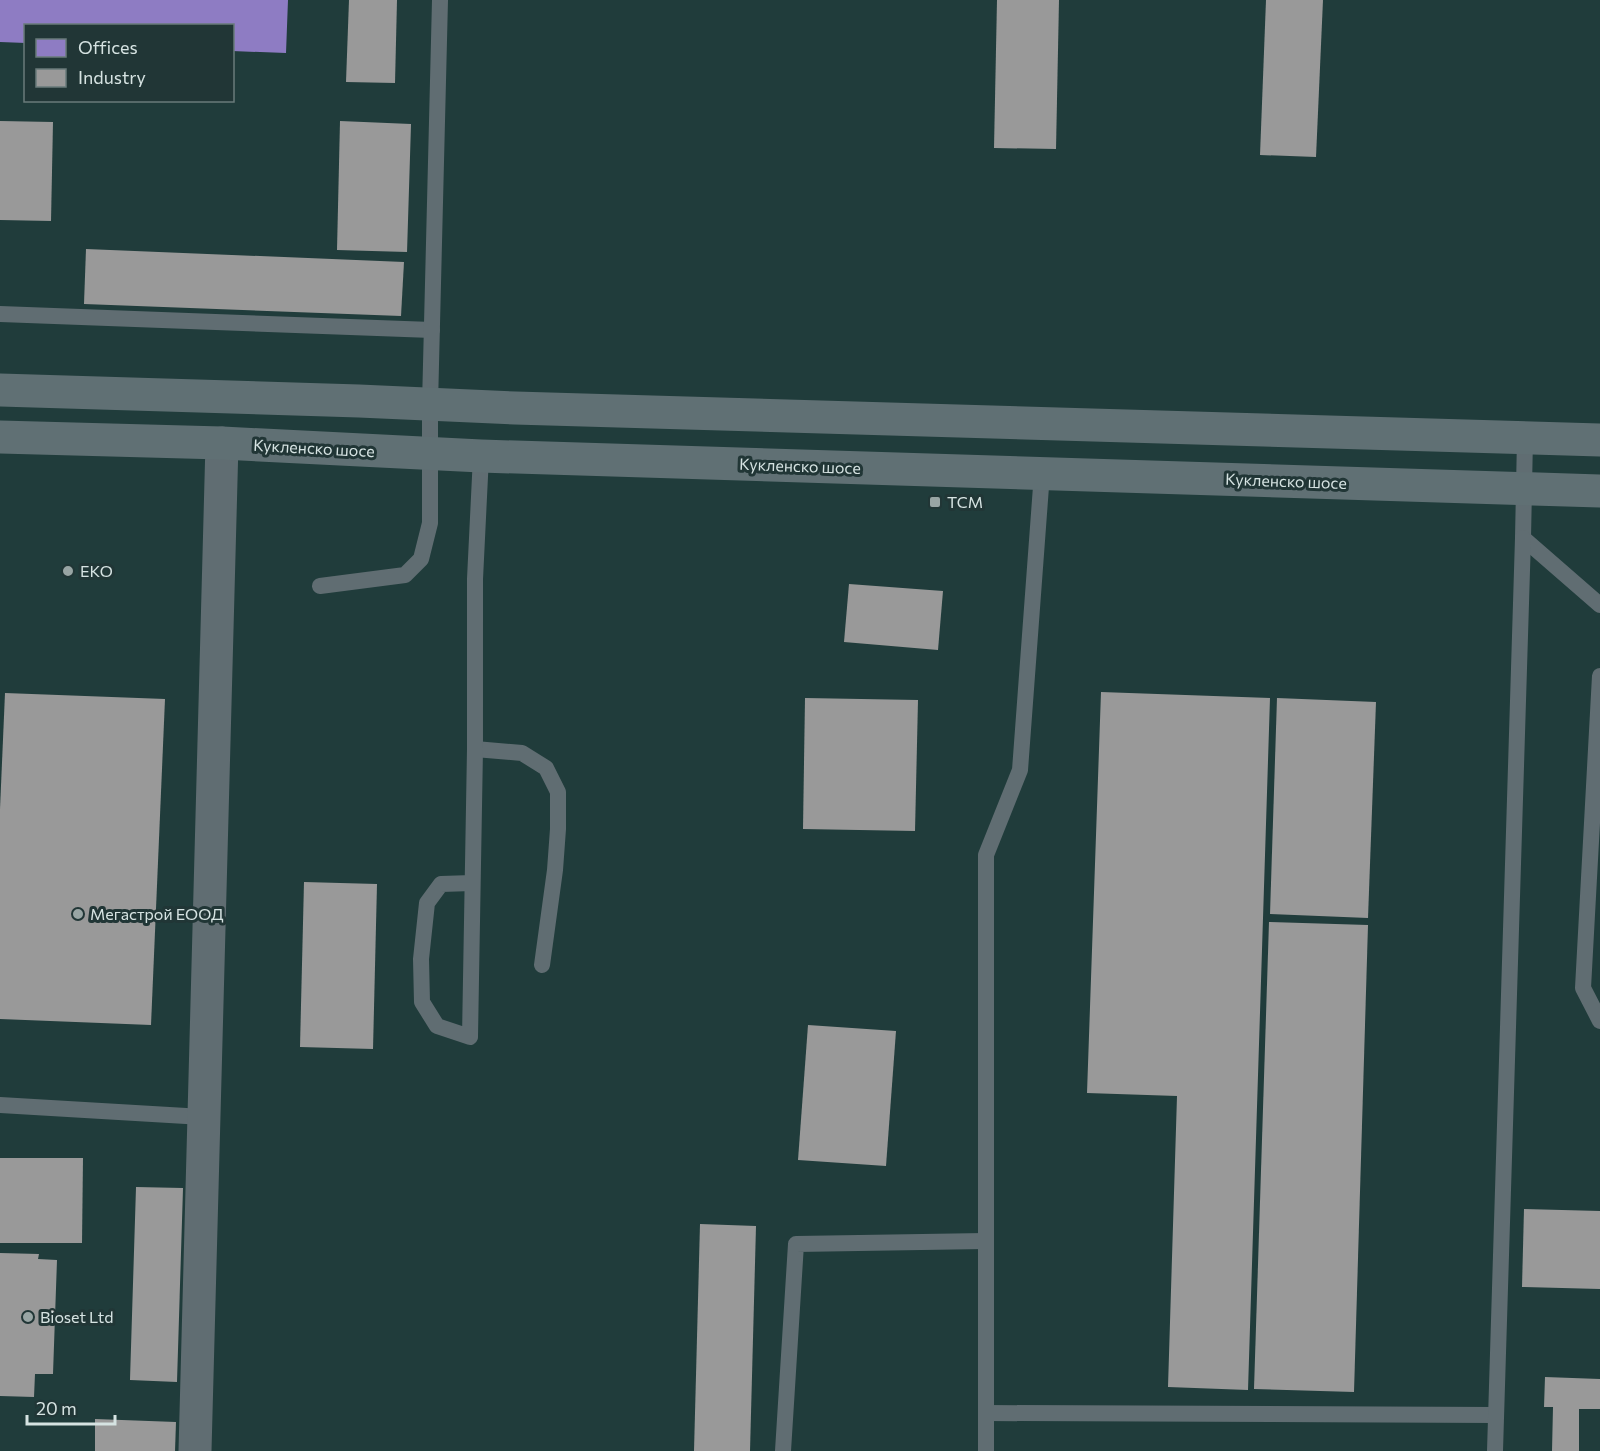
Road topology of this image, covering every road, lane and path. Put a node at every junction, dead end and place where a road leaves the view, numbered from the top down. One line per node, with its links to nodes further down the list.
1 (441, 0): 3 (lane)
2 (0, 314): 3 (lane)
3 (432, 330): 5 (lane)
4 (0, 390): 5 (main road)
5 (430, 405): 7 (main road); 10 (lane)
6 (0, 437): 9 (main road, Кукленско шосе)
7 (1526, 438): 8 (main road); 13 (lane)
8 (1600, 440)
9 (222, 443): 10 (main road, Кукленско шосе); 24 (street)
10 (431, 454): 11 (main road, Кукленско шосе); 16 (lane)
11 (481, 456): 12 (main road, Кукленско шосе); 19 (lane)
12 (1042, 473): 13 (main road, Кукленско шосе); 25 (lane)
13 (1525, 489): 14 (main road, Кукленско шосе); 15 (lane)
14 (1600, 491)
15 (1522, 538): 17 (lane); 27 (lane)
16 (320, 586)
17 (1600, 605)
18 (1600, 676): 22 (lane)
19 (475, 749): 20 (lane); 21 (lane)
20 (472, 883): 20 (lane)
21 (542, 965)
22 (1600, 1021)
23 (0, 1105): 24 (lane)
24 (203, 1117): 28 (street)
25 (985, 1241): 26 (lane); 29 (lane)
26 (986, 1413): 27 (lane); 30 (lane)
27 (1495, 1415): 31 (lane)
28 (195, 1451)
29 (783, 1451)
30 (986, 1451)
31 (1494, 1451)

